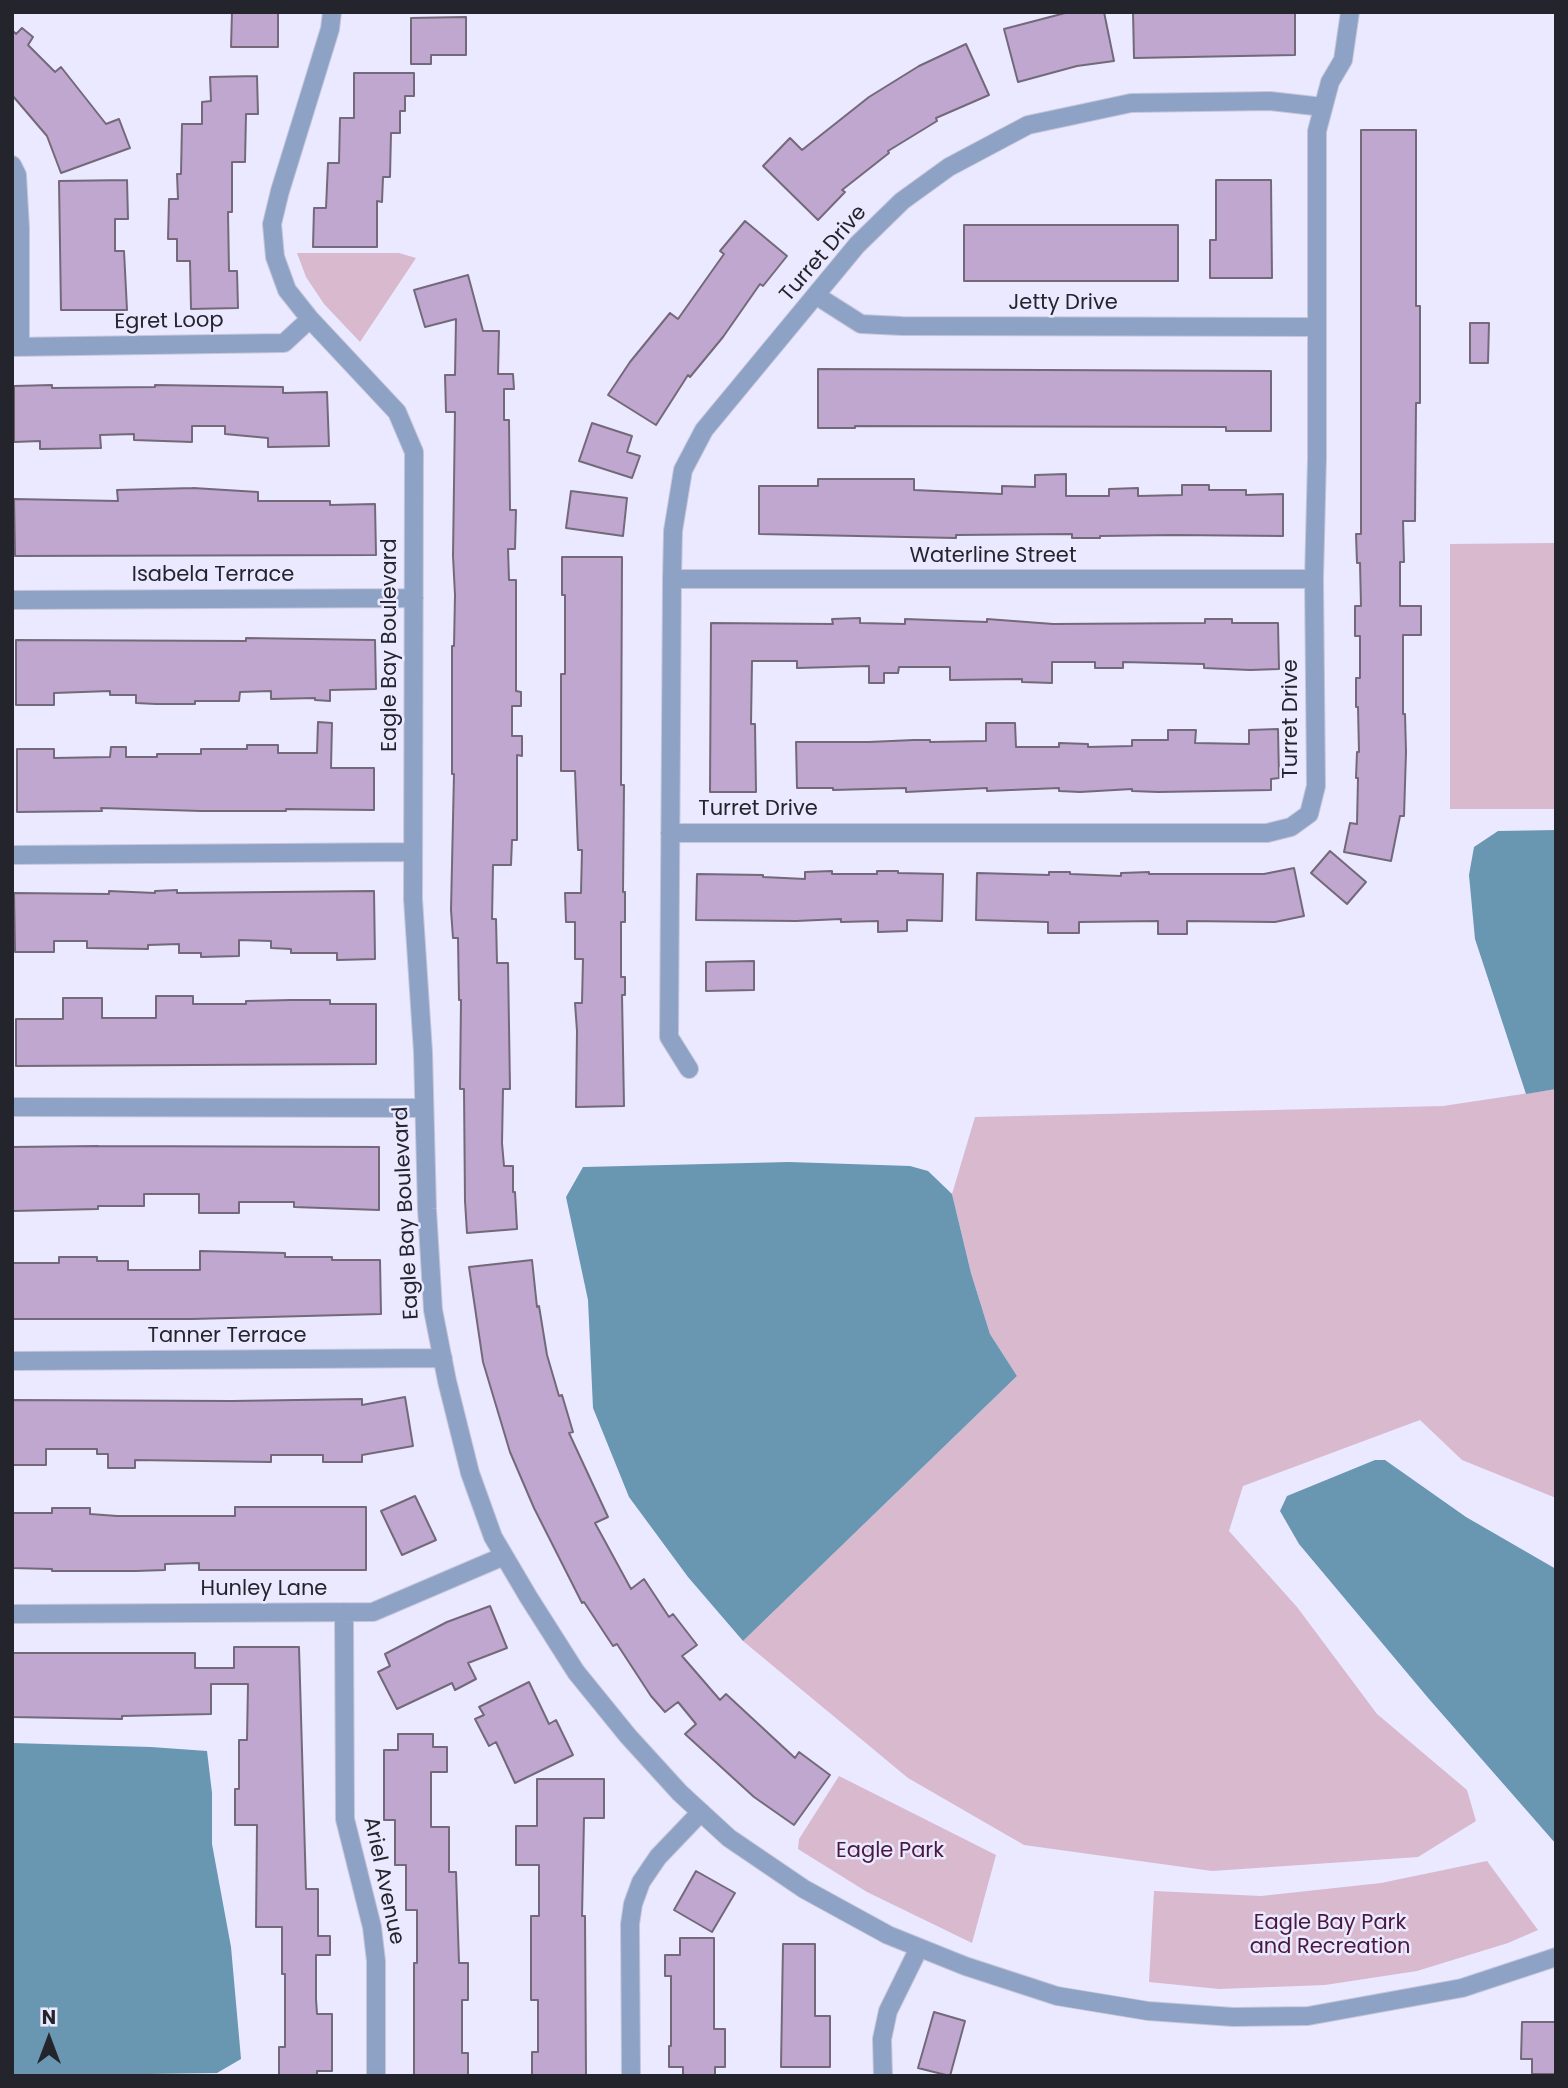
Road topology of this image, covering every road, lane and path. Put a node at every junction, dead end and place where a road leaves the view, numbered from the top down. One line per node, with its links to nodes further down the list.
1 (332, 12): 6 (street, Eagle Bay Boulevard)
2 (1350, 12): 3 (street, Turret Drive)
3 (1323, 107): 5 (street, Turret Drive); 7 (street, Turret Drive)
4 (12, 165): 8 (street, Egret Loop)
5 (817, 296): 7 (street, Jetty Drive); 9 (street, Turret Drive)
6 (310, 319): 8 (street, Egret Loop); 11 (street, Eagle Bay Boulevard)
7 (1317, 327): 10 (street, Turret Drive)
8 (16, 346)
9 (672, 579): 10 (street, Waterline Street); 13 (street, Turret Drive)
10 (1314, 579): 13 (street, Turret Drive)
11 (414, 598): 12 (street, Isabela Terrace); 14 (street, Eagle Bay Boulevard)
12 (12, 600)
13 (670, 833): 16 (street, Turret Drive)
14 (412, 852): 15 (street); 18 (street, Eagle Bay Boulevard)
15 (12, 855)
16 (689, 1069)
17 (12, 1107): 18 (street)
18 (424, 1108): 19 (street, Eagle Bay Boulevard)
19 (443, 1359): 20 (street, Tanner Terrace); 21 (street, Eagle Bay Boulevard)
20 (12, 1361)
21 (504, 1556): 22 (street, Hunley Lane); 24 (street, Eagle Bay Boulevard)
22 (344, 1612): 23 (street, Hunley Lane); 27 (street, Ariel Avenue)
23 (12, 1614)
24 (701, 1812): 25 (street, Eagle Bay Boulevard); 28 (street)
25 (919, 1948): 26 (street, Eagle Bay Boulevard); 29 (street)
26 (1556, 1957)
27 (376, 2076)
28 (631, 2076)
29 (883, 2076)

